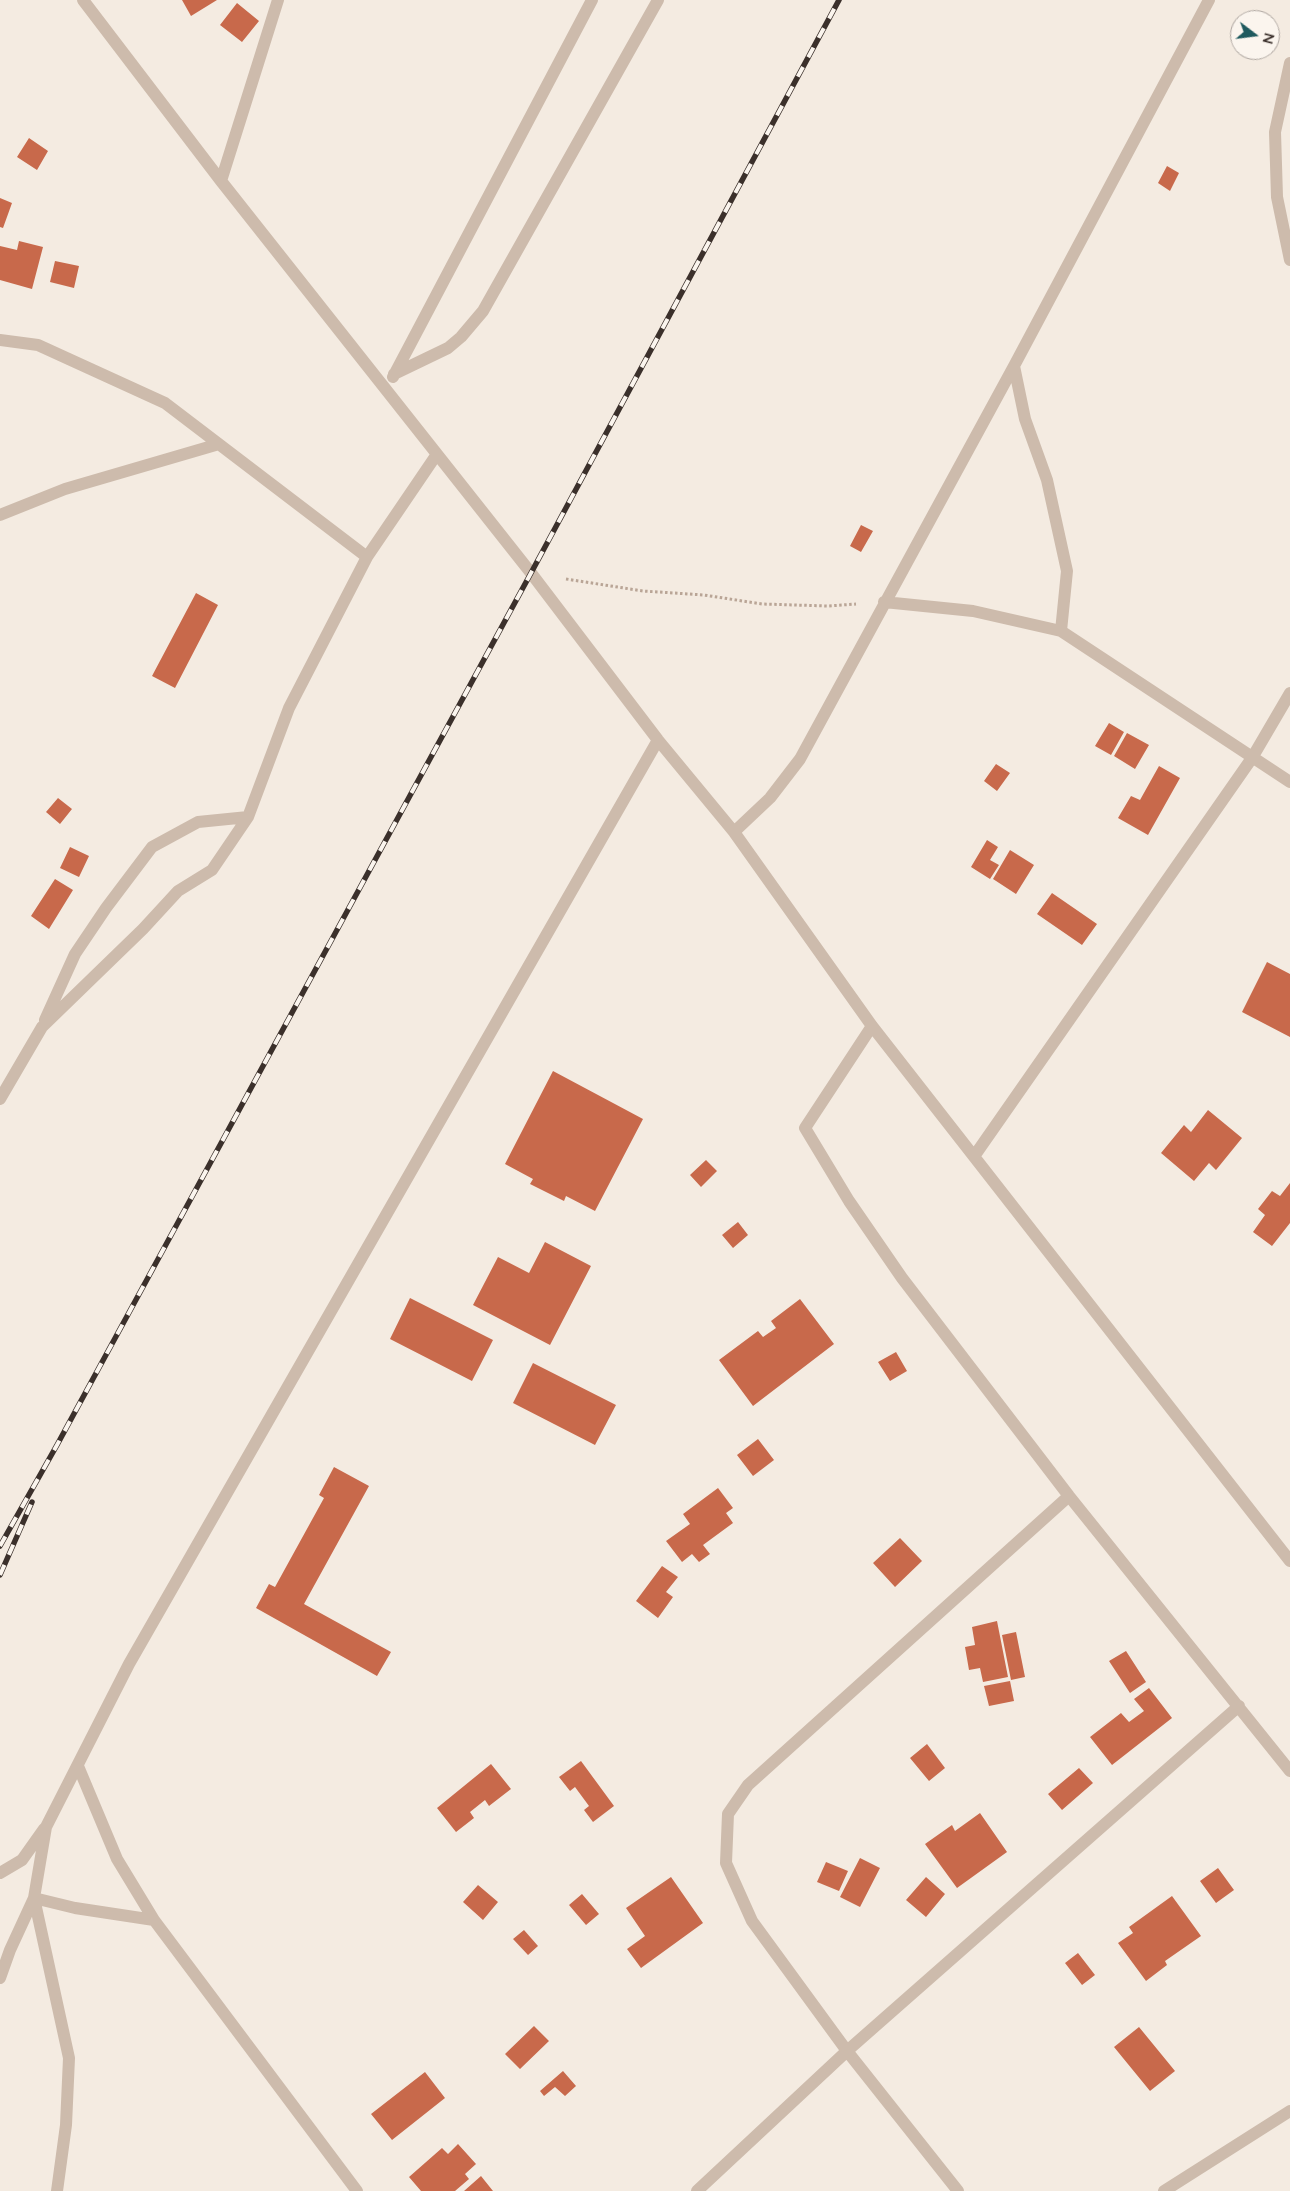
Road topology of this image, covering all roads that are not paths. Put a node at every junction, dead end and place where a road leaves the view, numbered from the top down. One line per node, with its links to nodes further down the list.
1 (83, 0): 7 (street)
2 (278, 0): 7 (street)
3 (592, 0): 11 (street)
4 (658, 0): 11 (street)
5 (1209, 0): 10 (street)
6 (1290, 63): 8 (street)
7 (221, 181): 12 (street)
8 (1290, 260)
9 (0, 340): 13 (street)
10 (1014, 366): 17 (street); 18 (street)
11 (394, 374): 12 (street)
12 (386, 390): 14 (street)
13 (219, 444): 15 (street); 16 (street)
14 (437, 454): 16 (street); 20 (street)
15 (0, 515)
16 (367, 557): 23 (street)
17 (884, 602): 18 (street); 24 (street)
18 (1061, 631): 21 (street)
19 (1290, 692): 21 (street)
20 (658, 740): 24 (street); 32 (street)
21 (1252, 758): 22 (street); 28 (street)
22 (1290, 782)
23 (248, 817): 26 (street); 26 (street)
24 (734, 832): 25 (street)
25 (872, 1026): 28 (street); 29 (street)
26 (42, 1027): 27 (street)
27 (0, 1100)
28 (974, 1155): 30 (street)
29 (1069, 1496): 31 (street); 39 (street)
30 (1290, 1561)
31 (1239, 1706): 33 (street); 39 (street)
32 (78, 1766): 34 (street); 37 (street)
33 (1290, 1771)
34 (46, 1827): 35 (street); 36 (street)
35 (0, 1873)
36 (34, 1898): 37 (street); 38 (street); 41 (street)
37 (154, 1920): 42 (street)
38 (0, 1978)
39 (847, 2051): 43 (street); 44 (street)
40 (1290, 2112): 45 (street)
41 (57, 2191)
42 (357, 2191)
43 (697, 2191)
44 (958, 2191)
45 (1164, 2191)

